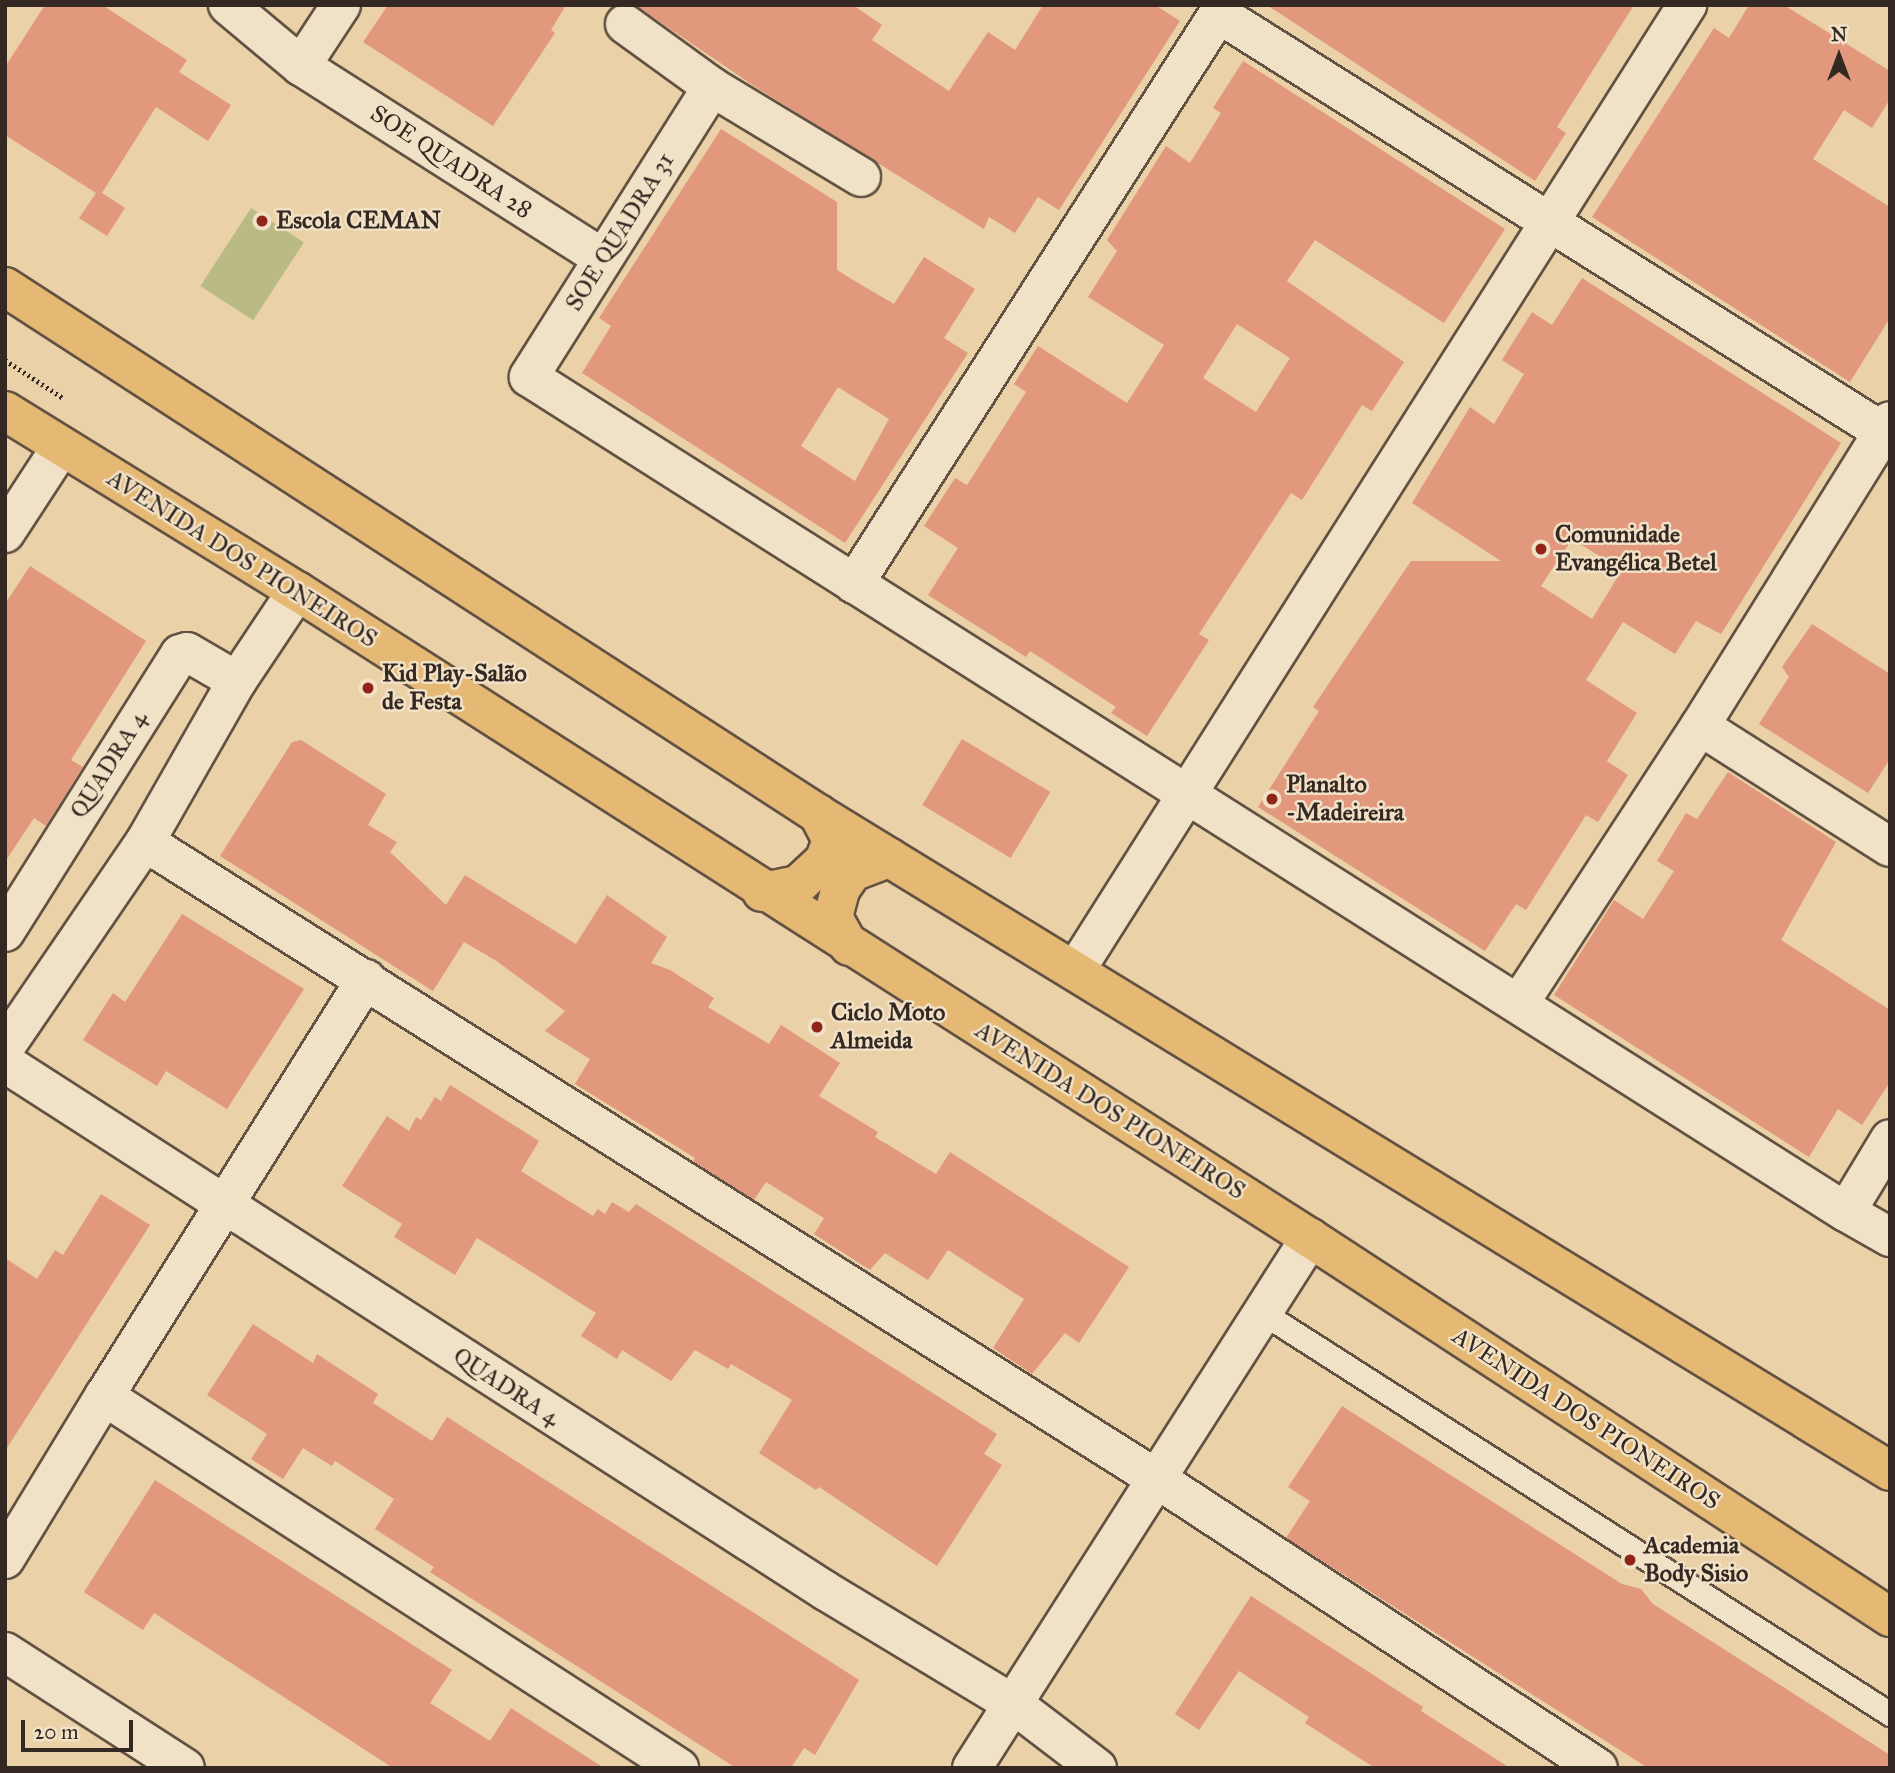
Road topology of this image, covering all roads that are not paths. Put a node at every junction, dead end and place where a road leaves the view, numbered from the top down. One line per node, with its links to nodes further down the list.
1 (229, 5): 6 (street, SOE QUADRA 28)
2 (341, 5): 6 (street)
3 (1687, 5): 9 (street)
4 (1221, 9): 9 (street); 16 (street)
5 (625, 24): 7 (street)
6 (301, 66): 10 (street, SOE QUADRA 28)
7 (712, 87): 8 (street); 10 (street, SOE QUADRA 31)
8 (861, 177)
9 (1552, 224): 13 (street); 20 (street)
10 (601, 257): 16 (street, SOE QUADRA 31)
11 (5, 287): 21 (main road)
12 (5, 411): 14 (main road, AVENIDA DOS PIONEIROS)
13 (1886, 426): 19 (street)
14 (61, 447): 15 (street); 17 (main road, AVENIDA DOS PIONEIROS)
15 (5, 533)
16 (855, 584): 20 (street)
17 (297, 591): 18 (street); 25 (main road, AVENIDA DOS PIONEIROS)
18 (237, 681): 22 (street); 26 (street, QUADRA 4)
19 (1700, 726): 23 (street); 30 (street)
20 (1186, 794): 28 (street); 30 (street)
21 (818, 814): 24 (main road); 25 (main road)
22 (145, 842): 29 (street); 31 (street)
23 (1890, 847)
24 (889, 858): 27 (main road); 28 (main road)
25 (762, 892): 27 (main road, AVENIDA DOS PIONEIROS)
26 (5, 933)
27 (849, 946): 37 (main road, AVENIDA DOS PIONEIROS)
28 (1075, 971): 40 (main road)
29 (366, 979): 34 (street); 41 (street)
30 (1520, 1002): 35 (street)
31 (5, 1047)
32 (5, 1063): 34 (street, QUADRA 4)
33 (1890, 1139): 35 (street)
34 (220, 1205): 39 (street); 45 (street, QUADRA 4)
35 (1846, 1212): 36 (street)
36 (1890, 1237)
37 (1310, 1238): 38 (street); 43 (main road, AVENIDA DOS PIONEIROS)
38 (1264, 1313): 41 (street); 46 (lane)
39 (104, 1396): 42 (street); 48 (street)
40 (1890, 1471)
41 (1157, 1479): 45 (street); 51 (street)
42 (5, 1559)
43 (1890, 1617)
44 (5, 1652): 47 (street)
45 (1013, 1703): 49 (street); 50 (street, QUADRA 4)
46 (1890, 1714)
47 (185, 1768)
48 (679, 1768)
49 (972, 1768)
50 (1097, 1768)
51 (1598, 1768)

